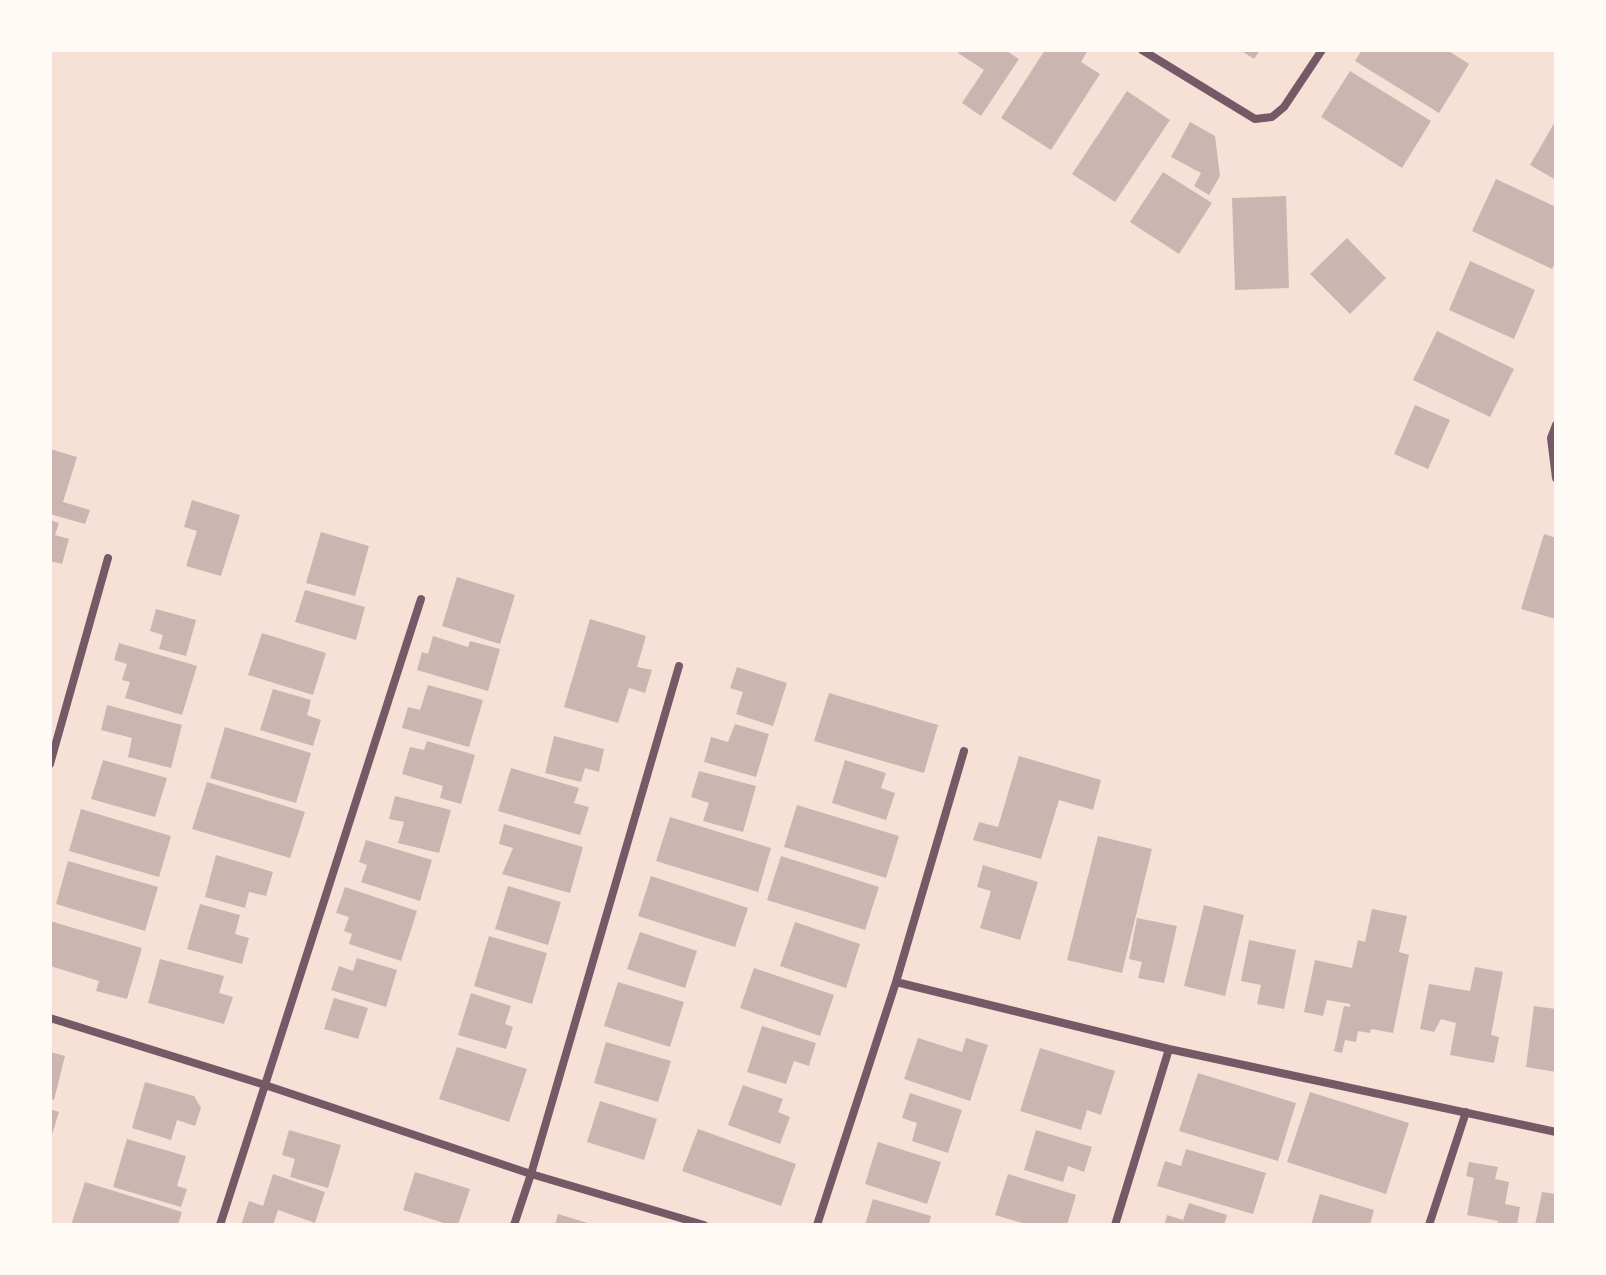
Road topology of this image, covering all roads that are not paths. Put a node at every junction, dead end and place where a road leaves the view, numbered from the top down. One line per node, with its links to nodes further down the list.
1 (1142, 50): 2 (street)
2 (1322, 50)
3 (1556, 425): 4 (street)
4 (1556, 478)
5 (108, 558): 9 (street)
6 (421, 599): 13 (street)
7 (679, 666): 16 (street)
8 (964, 751): 10 (street)
9 (50, 764)
10 (896, 982): 12 (street); 20 (street)
11 (50, 1018): 13 (street)
12 (1169, 1049): 14 (street); 21 (street)
13 (265, 1085): 16 (street); 17 (street)
14 (1466, 1112): 15 (street); 22 (street)
15 (1556, 1132)
16 (531, 1174): 18 (street); 19 (street)
17 (220, 1225)
18 (514, 1225)
19 (704, 1225)
20 (817, 1225)
21 (1115, 1225)
22 (1429, 1225)

